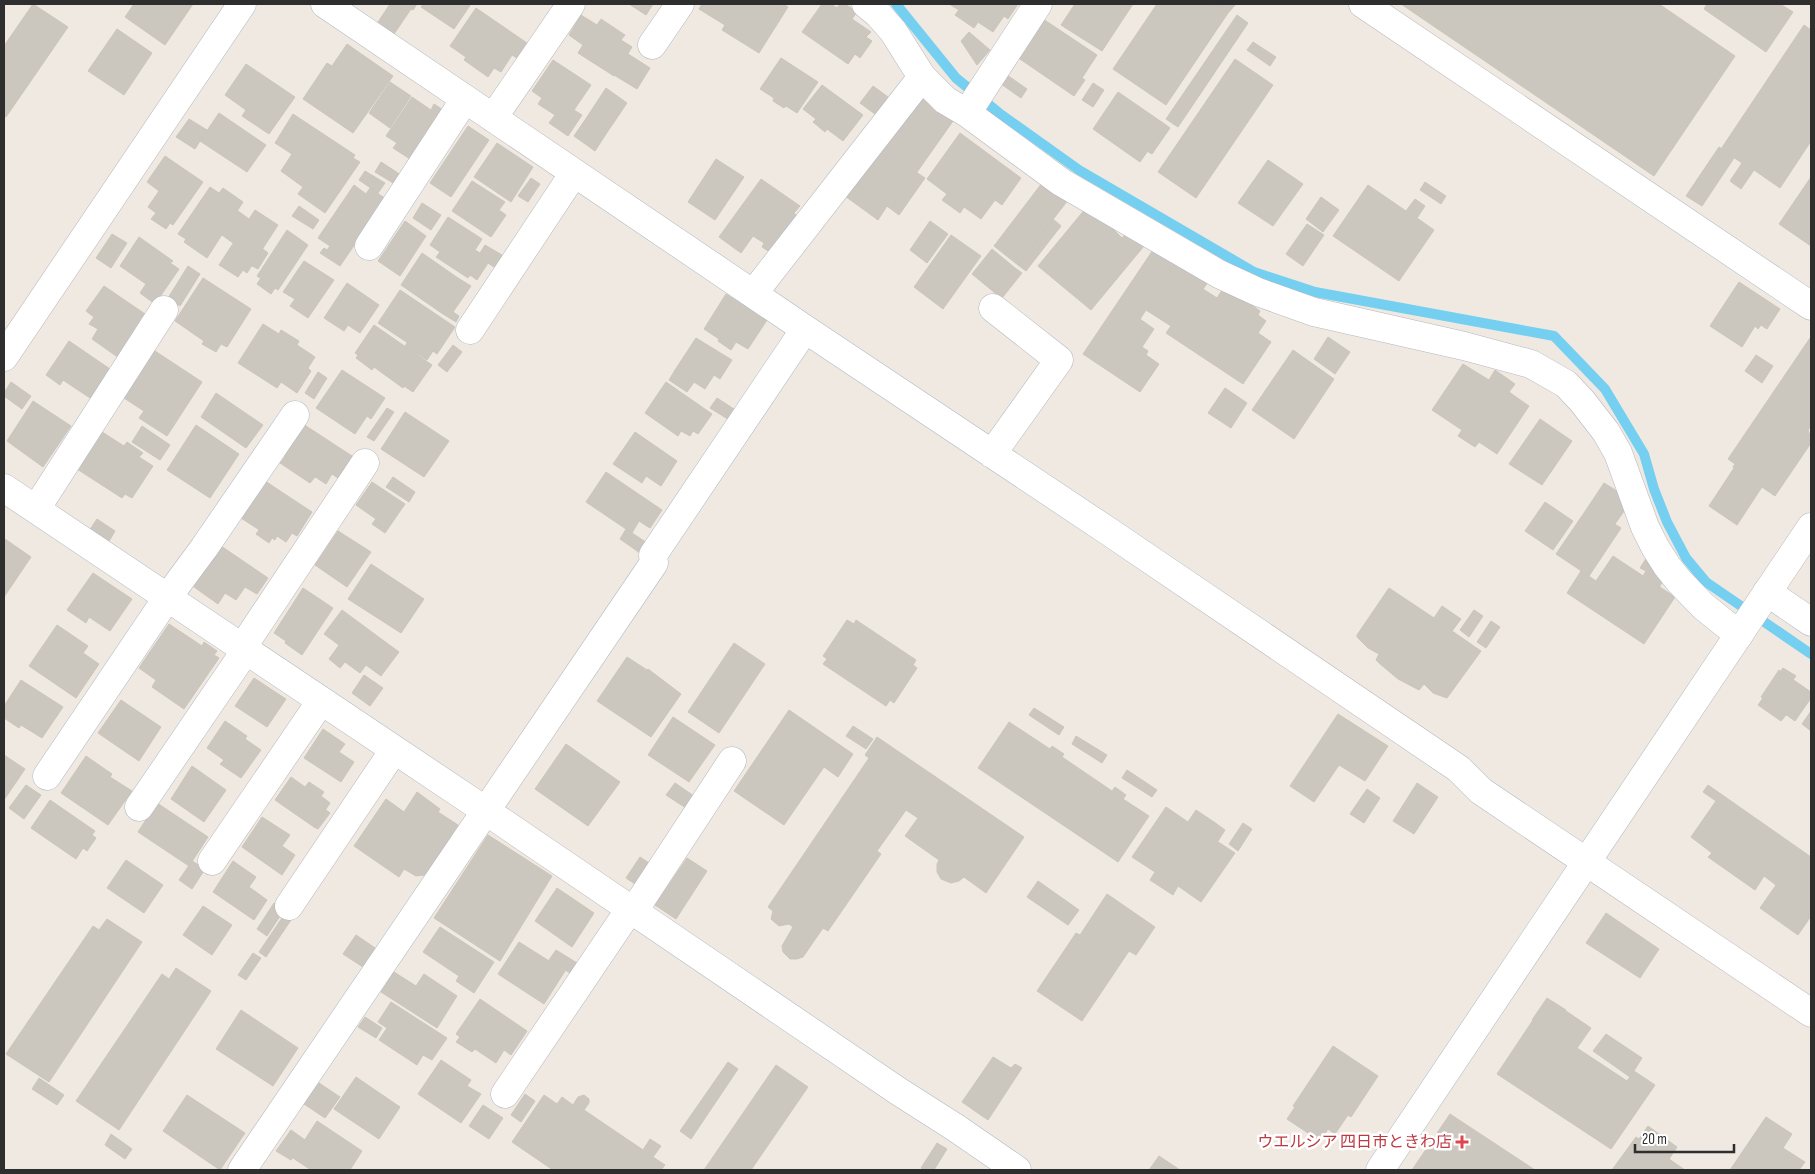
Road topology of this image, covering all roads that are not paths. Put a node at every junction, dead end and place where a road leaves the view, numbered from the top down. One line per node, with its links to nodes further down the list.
1 (242, 4): 21 (street)
2 (325, 4): 10 (street)
3 (571, 4): 12 (street)
4 (680, 4): 8 (street)
5 (866, 4): 9 (street)
6 (1038, 4): 11 (street)
7 (1363, 4): 16 (street)
8 (652, 45)
9 (922, 77): 11 (street); 15 (street)
10 (465, 99): 12 (street); 14 (street)
11 (969, 111): 31 (street)
12 (493, 118): 13 (street)
13 (574, 173): 15 (street); 20 (street)
14 (369, 246)
15 (752, 294): 19 (street)
16 (1811, 306)
17 (993, 308): 23 (street)
18 (164, 310): 26 (street)
19 (804, 329): 23 (street); 38 (street)
20 (470, 330)
21 (4, 357)
22 (295, 415): 29 (street)
23 (992, 454): 40 (street)
24 (365, 463): 32 (street)
25 (4, 488): 26 (street)
26 (36, 509): 29 (street)
27 (1811, 526): 28 (street)
28 (1765, 596): 30 (street); 31 (street)
29 (167, 598): 32 (street); 36 (street)
30 (1811, 622)
31 (1741, 632): 40 (street)
32 (244, 649): 33 (street); 37 (street)
33 (321, 701): 34 (street); 39 (street)
34 (394, 750): 38 (street); 41 (street)
35 (732, 761): 42 (street)
36 (47, 776)
37 (139, 807)
38 (486, 811): 42 (street); 46 (street)
39 (212, 861)
40 (1586, 862): 43 (street); 47 (street)
41 (289, 906)
42 (632, 911): 44 (street); 45 (street)
43 (1811, 1012)
44 (505, 1094)
45 (1014, 1169)
46 (242, 1170)
47 (1380, 1170)

